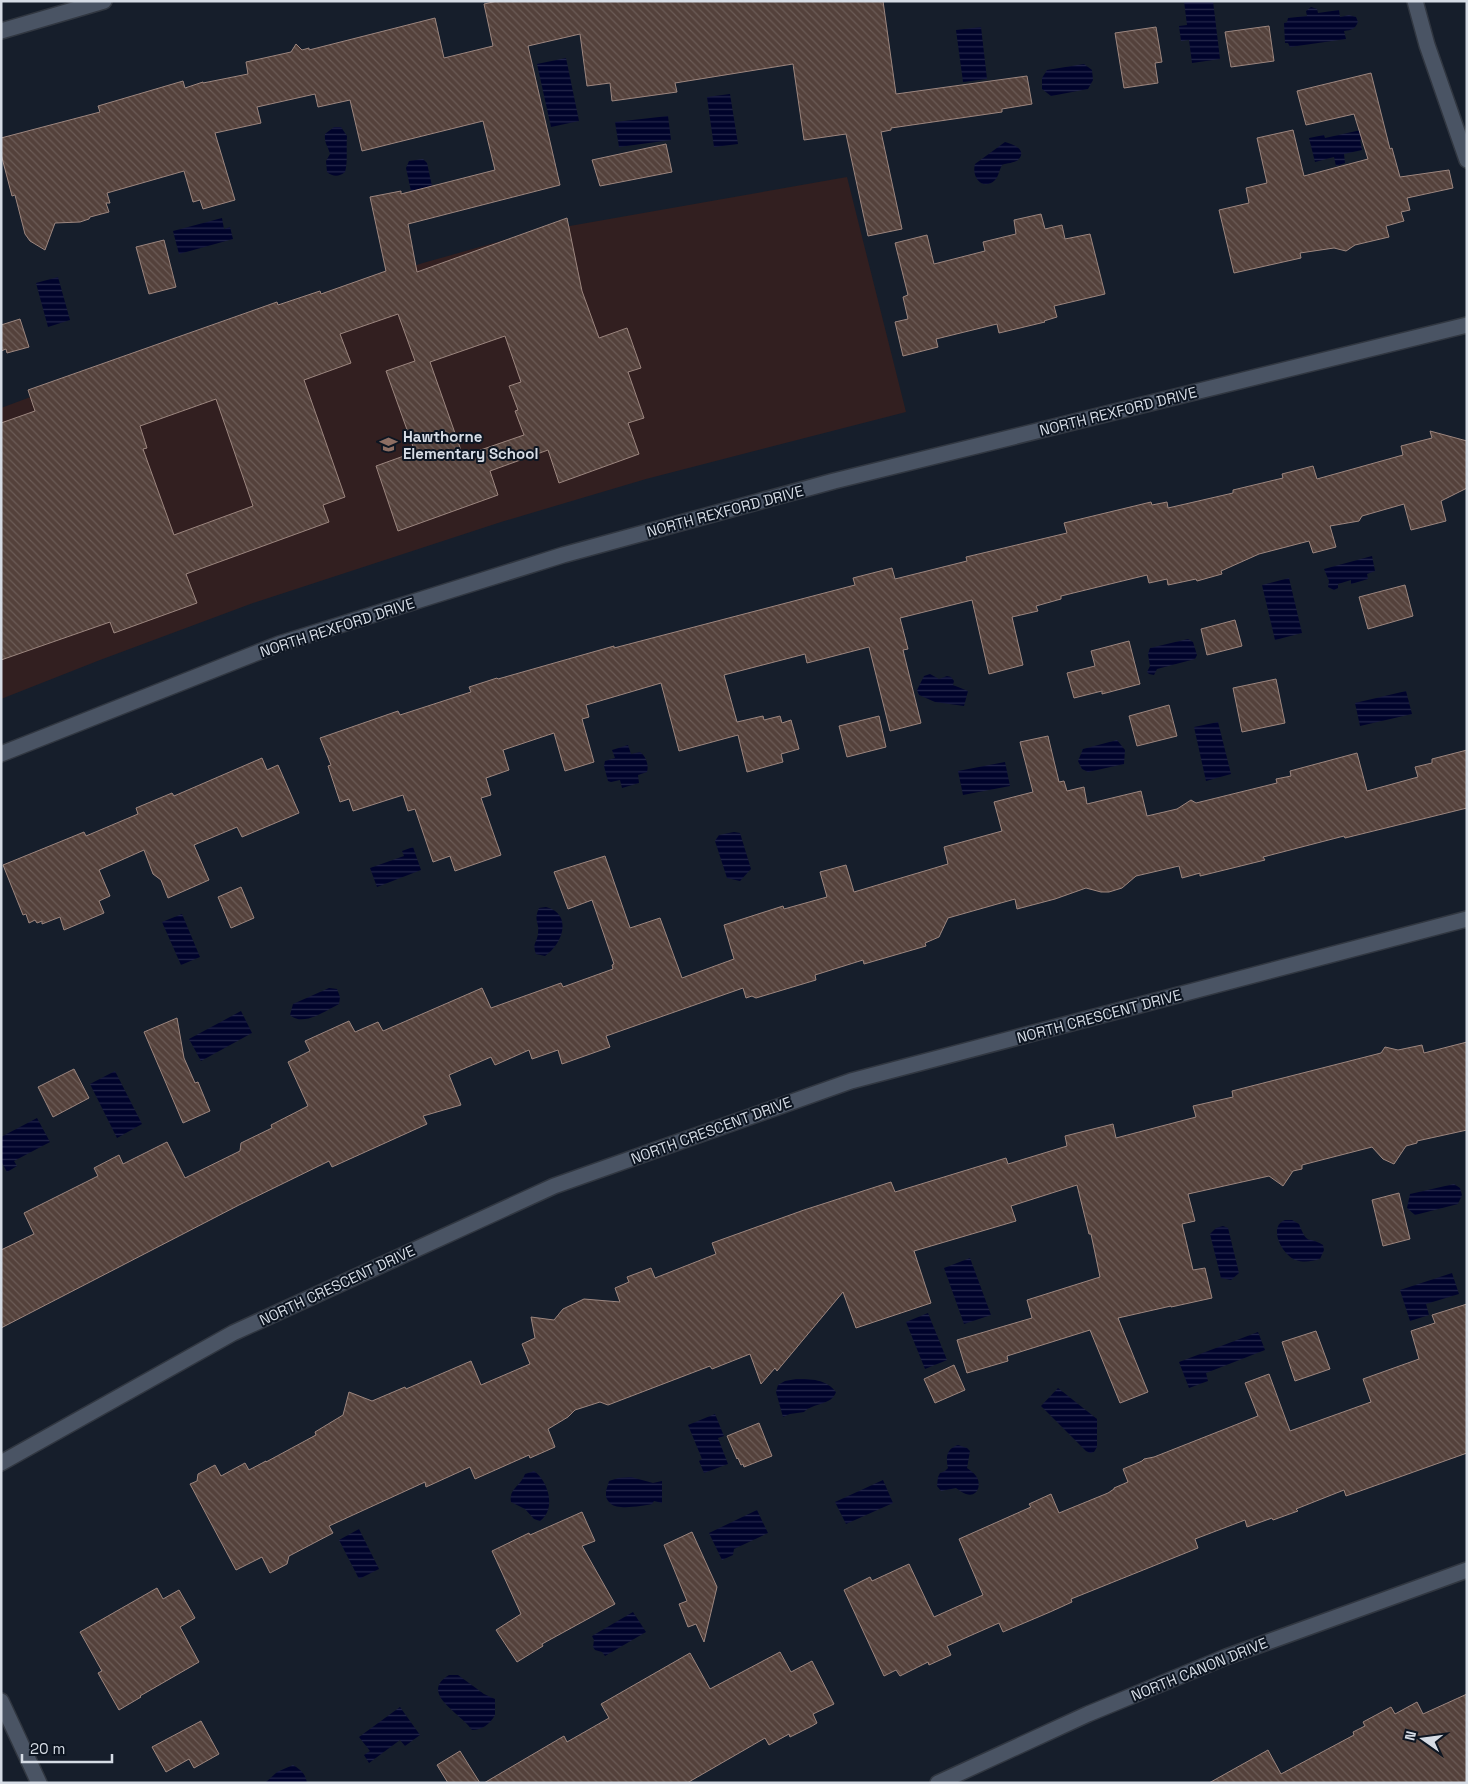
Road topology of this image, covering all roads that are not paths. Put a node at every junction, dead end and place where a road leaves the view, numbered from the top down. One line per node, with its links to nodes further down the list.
1 (104, 1): 3 (street)
2 (1415, 1): 4 (street)
3 (1, 31)
4 (1467, 160)
5 (1467, 326): 6 (street, NORTH REXFORD DRIVE)
6 (1, 754)
7 (1467, 919): 8 (street, NORTH CRESCENT DRIVE)
8 (1, 1463)
9 (1467, 1570): 12 (street, NORTH CANON DRIVE)
10 (1, 1701): 11 (street)
11 (39, 1783)
12 (938, 1783)

